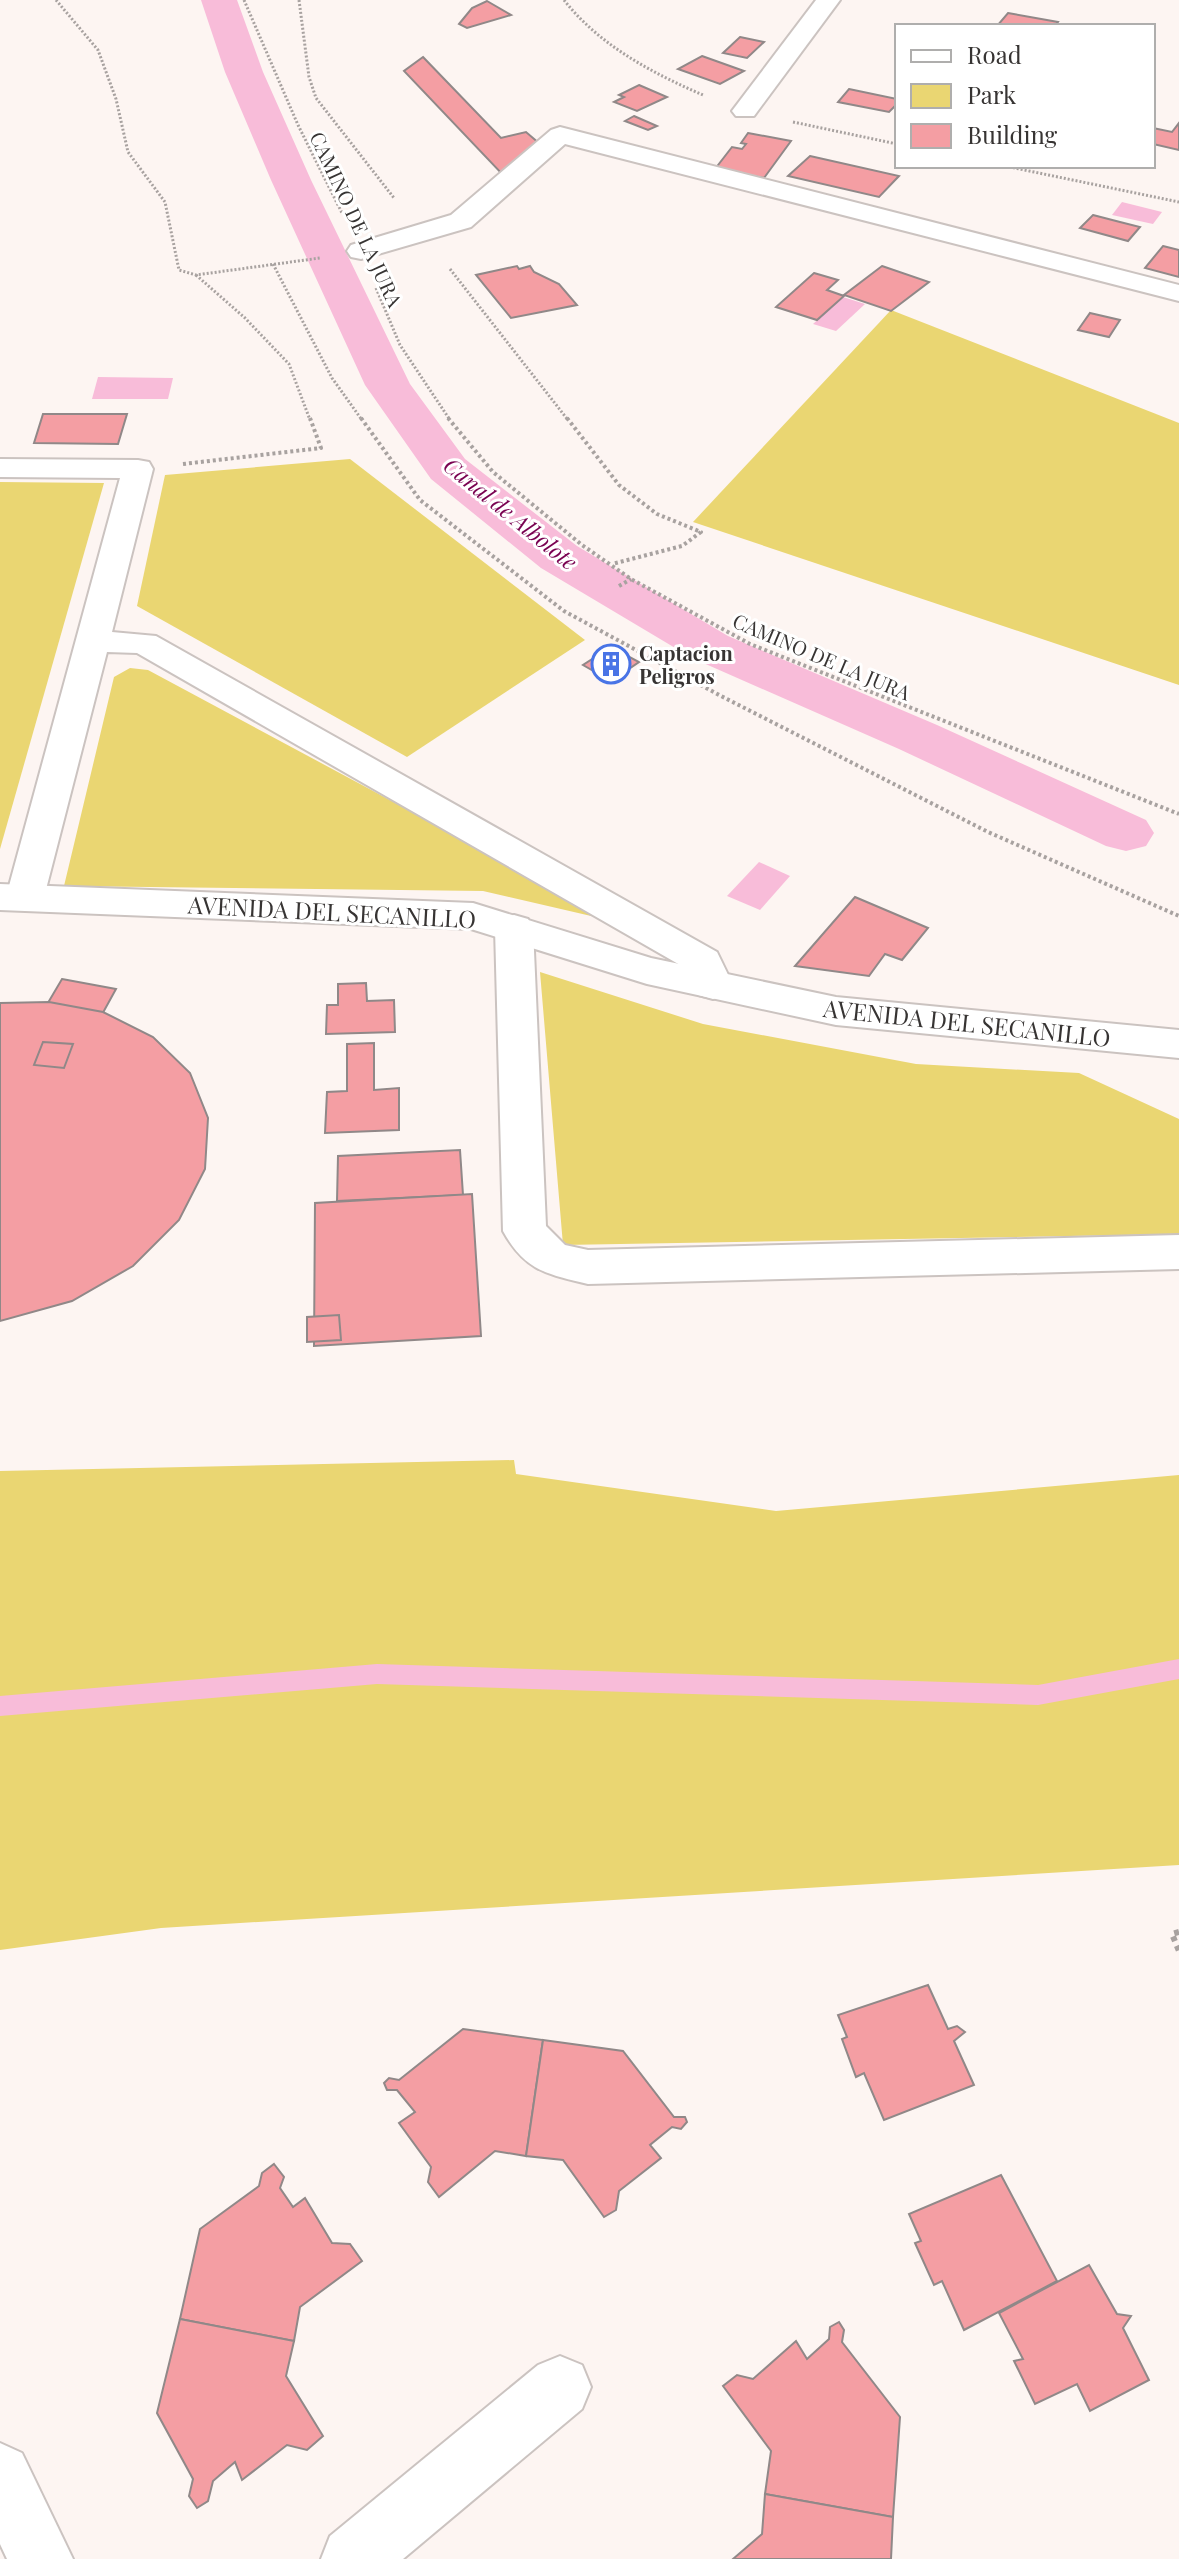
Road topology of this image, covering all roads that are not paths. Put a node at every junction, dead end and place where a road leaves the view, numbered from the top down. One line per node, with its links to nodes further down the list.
1 (828, 0): 2 (street)
2 (745, 111)
3 (361, 251): 4 (street)
4 (1179, 293)
5 (0, 468): 6 (street)
6 (93, 641): 7 (street); 9 (street)
7 (12, 897): 8 (street, AVENIDA DEL SECANILLO)
8 (514, 928): 9 (street, AVENIDA DEL SECANILLO); 11 (street)
9 (713, 985): 10 (street, AVENIDA DEL SECANILLO)
10 (1179, 1044)
11 (1179, 1252)
12 (560, 2387): 15 (street)
13 (0, 2475): 14 (street)
14 (41, 2559)
15 (353, 2559)

